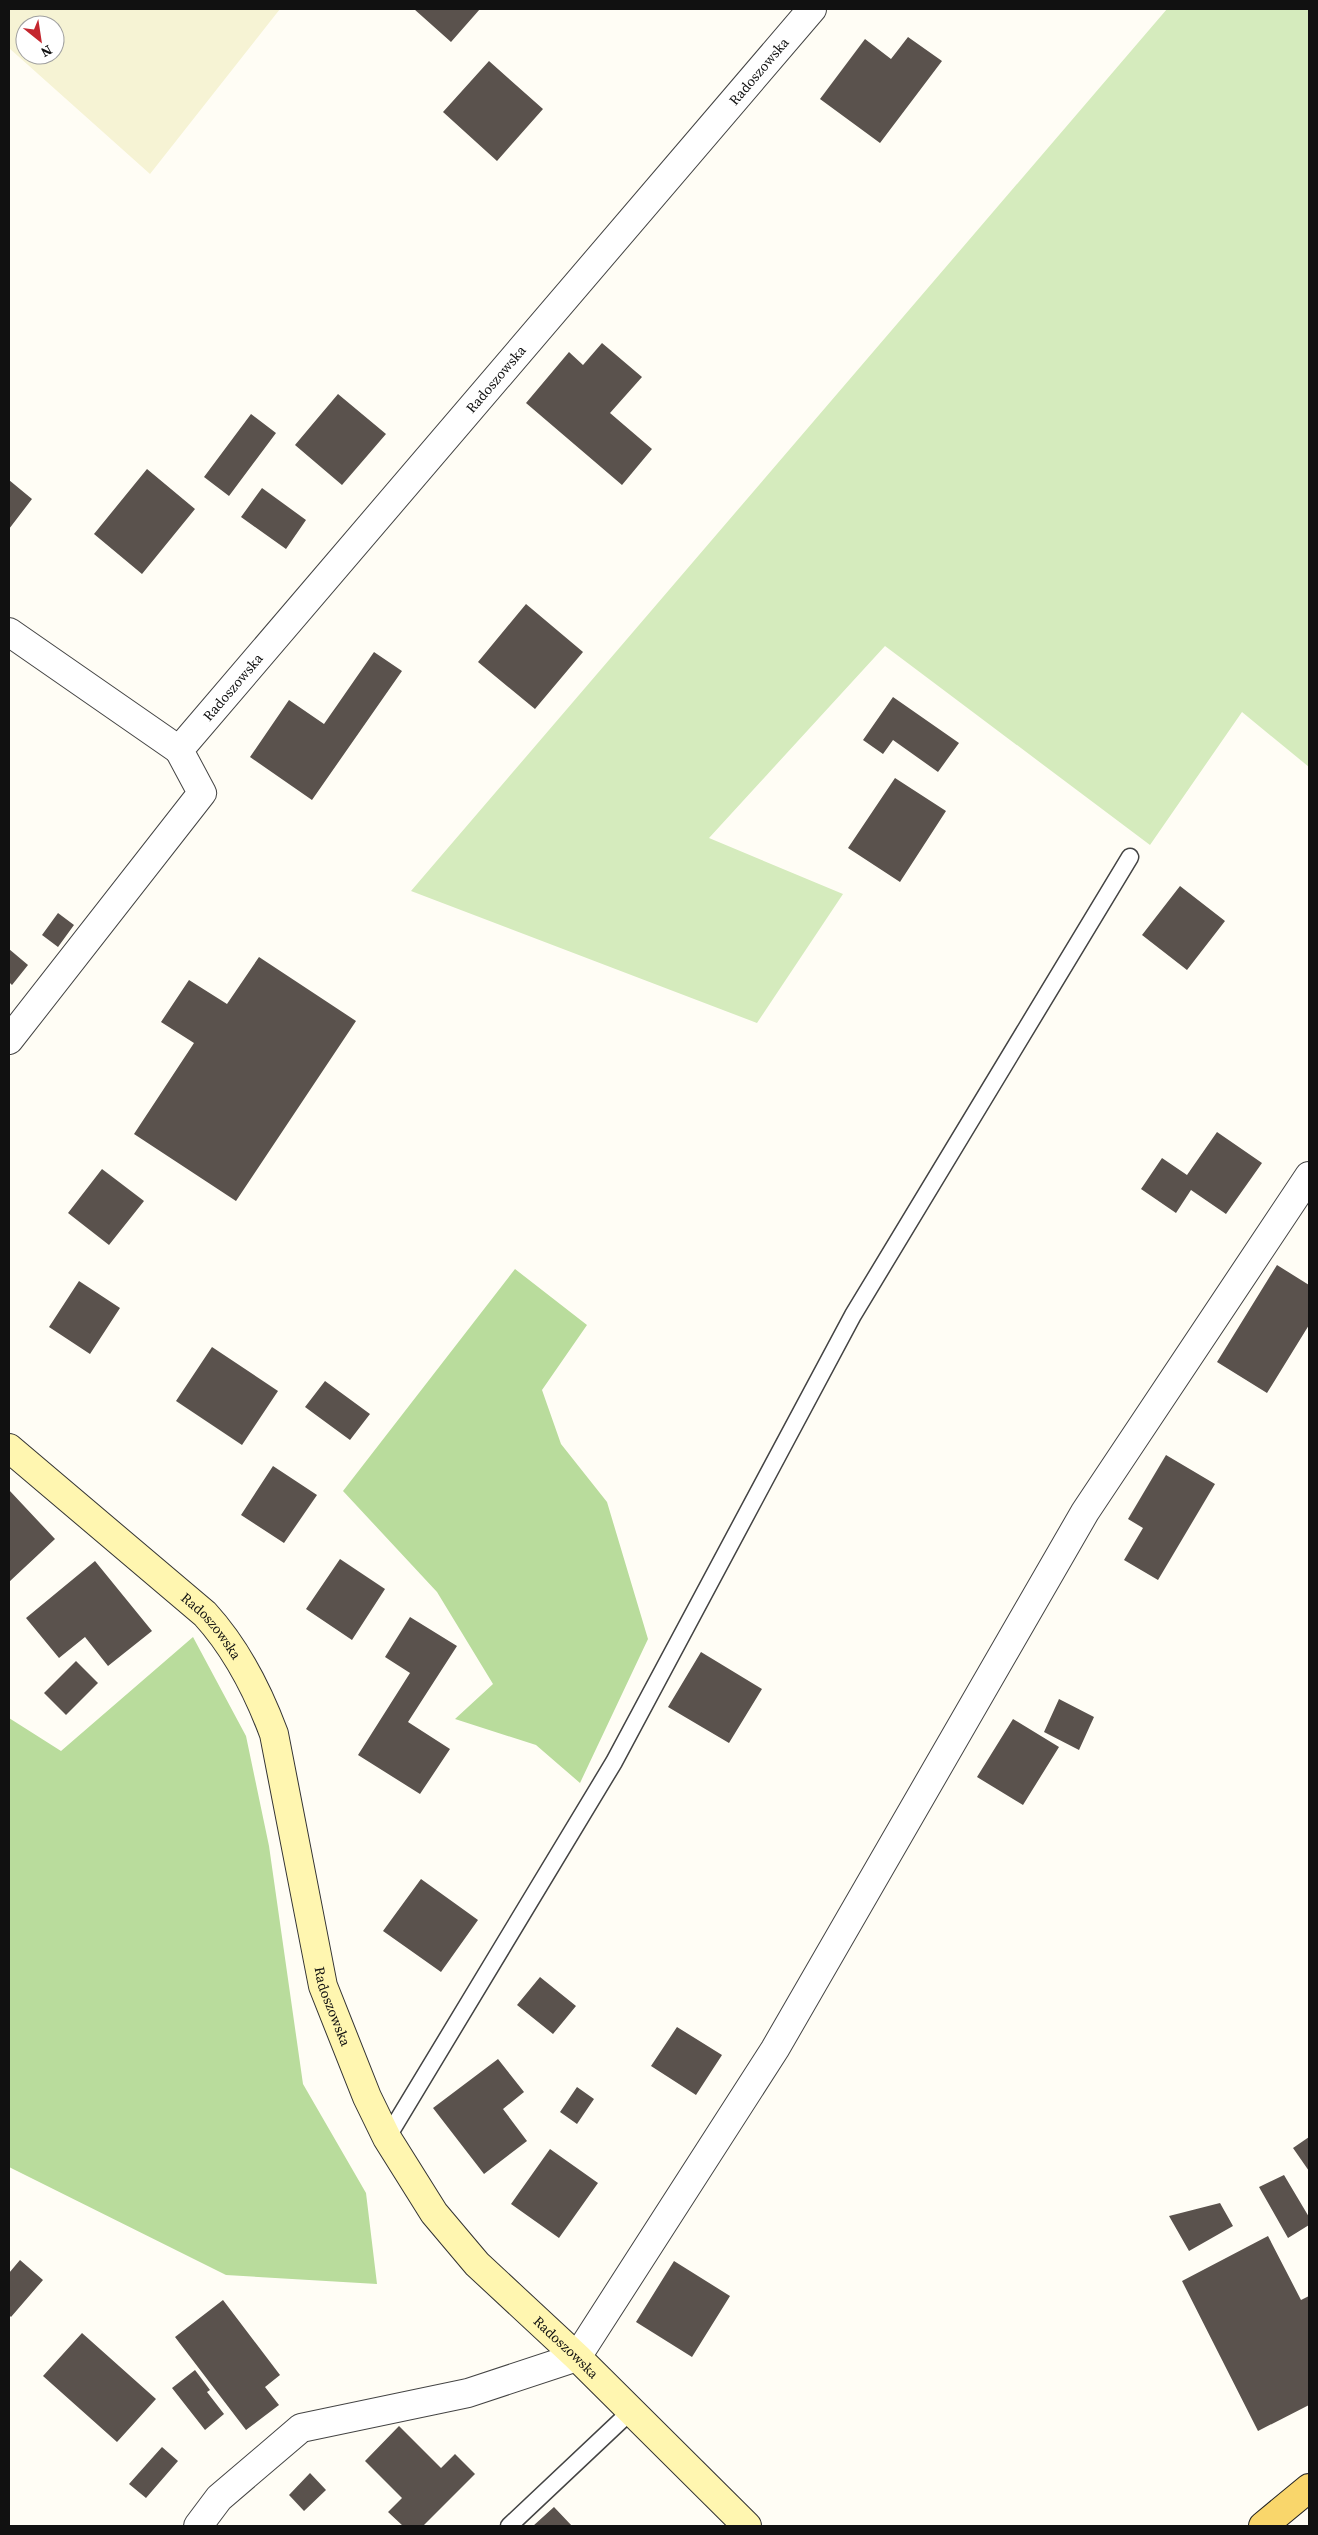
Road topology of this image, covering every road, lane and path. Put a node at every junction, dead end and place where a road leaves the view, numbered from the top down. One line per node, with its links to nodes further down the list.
1 (812, 9): 3 (street, Radoszowska)
2 (9, 632): 3 (street)
3 (179, 750): 5 (street)
4 (1130, 857): 8 (lane)
5 (9, 1040)
6 (1309, 1176): 9 (street)
7 (9, 1448): 8 (street, Radoszowska)
8 (387, 2138): 9 (street, Radoszowska)
9 (577, 2357): 10 (street, Radoszowska); 12 (street)
10 (631, 2411): 13 (lane); 14 (street, Radoszowska)
11 (1309, 2488): 15 (main road)
12 (198, 2526)
13 (509, 2526)
14 (747, 2526)
15 (1263, 2526)

